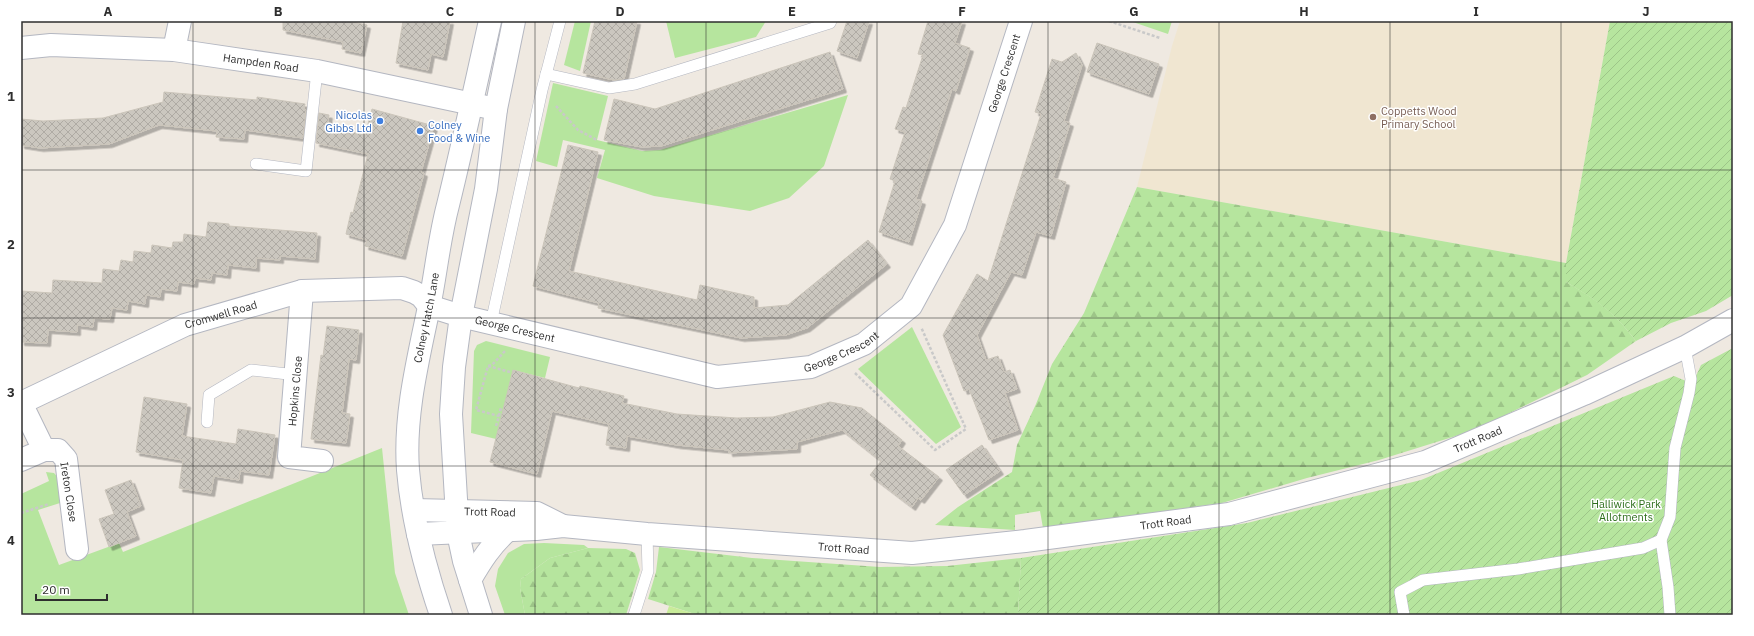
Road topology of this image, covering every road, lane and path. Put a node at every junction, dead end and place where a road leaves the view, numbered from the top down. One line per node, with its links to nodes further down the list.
1 (180, 21): 10 (street)
2 (490, 21): 14 (street, Colney Hatch Lane)
3 (514, 21): 15 (street)
4 (560, 21): 12 (lane)
5 (831, 21): 12 (lane)
6 (1021, 21): 20 (street, George Crescent)
7 (1109, 21): 8 (path)
8 (1160, 38)
9 (21, 48): 10 (street, Hampden Road)
10 (174, 50): 11 (street, Hampden Road)
11 (317, 71): 14 (street, Hampden Road); 17 (lane)
12 (546, 74): 13 (lane)
13 (542, 90): 16 (path); 23 (lane)
14 (472, 104): 15 (street, Hampden Road); 19 (street, Colney Hatch Lane)
15 (496, 109): 21 (street)
16 (597, 140)
17 (256, 164)
18 (302, 291): 19 (street, Cromwell Road); 29 (street, Hopkins Close); 30 (street, Cromwell Road)
19 (429, 306): 21 (street, George Crescent); 39 (street, Colney Hatch Lane)
20 (911, 306): 26 (street, George Crescent); 26 (path)
21 (461, 316): 23 (street, George Crescent); 40 (street)
22 (1733, 320): 25 (street, Trott Road)
23 (491, 322): 24 (street, George Crescent)
24 (522, 331): 26 (street, George Crescent); 27 (path)
25 (1684, 347): 46 (street, Trott Road); 47 (lane)
26 (837, 356)
27 (488, 366): 28 (path); 32 (path)
28 (510, 372)
29 (297, 375): 33 (lane); 37 (street, Hopkins Close)
30 (21, 403): 35 (street)
31 (501, 407): 32 (path)
32 (498, 416): 34 (path)
33 (207, 422)
34 (496, 426)
35 (44, 450): 36 (street); 38 (street, Ireton Close)
36 (21, 460)
37 (322, 461)
38 (70, 497): 41 (path); 48 (street, Ireton Close)
39 (414, 510): 40 (street, Trott Road); 45 (street, Colney Hatch Lane)
40 (456, 510): 42 (street, Trott Road); 44 (street)
41 (21, 513)
42 (563, 526): 43 (street, Trott Road); 46 (street, Trott Road)
43 (508, 530): 44 (street, Trott Road); 49 (street)
44 (458, 533): 45 (street, Trott Road); 49 (street)
45 (418, 534): 51 (street, Colney Hatch Lane)
46 (647, 534): 50 (lane)
47 (1661, 540): 53 (lane); 54 (lane)
48 (77, 549)
49 (470, 580): 52 (street)
50 (636, 611)
51 (441, 615)
52 (482, 615)
53 (1404, 615)
54 (1670, 615)

